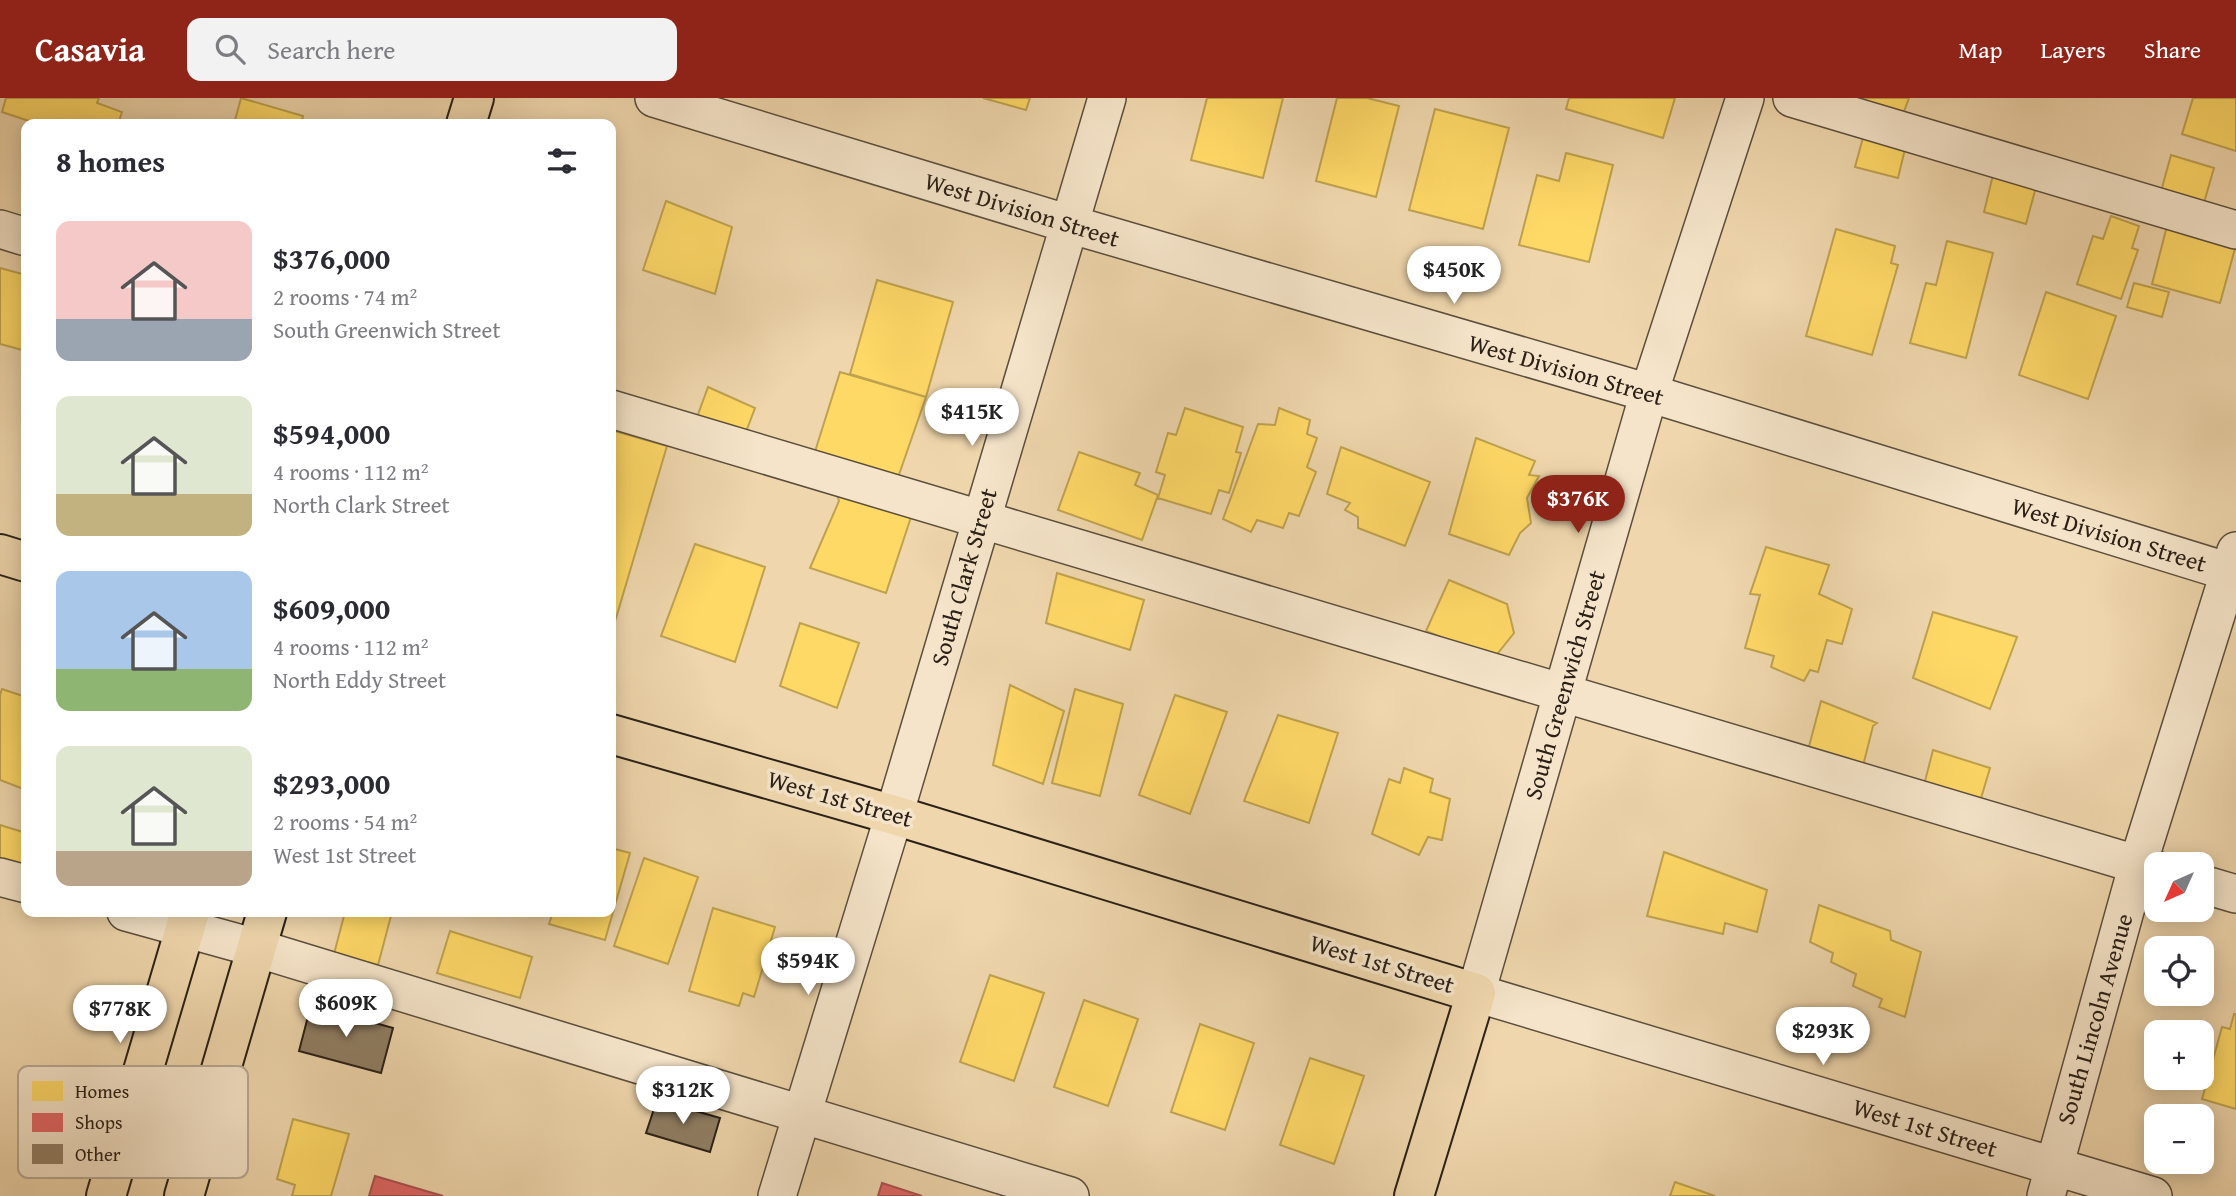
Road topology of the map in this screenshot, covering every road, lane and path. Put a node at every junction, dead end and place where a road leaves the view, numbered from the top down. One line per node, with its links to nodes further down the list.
1 (474, 98): 6 (main road)
2 (654, 98): 7 (street, West Division Street)
3 (1107, 98): 7 (street, South Clark Street)
4 (1745, 98): 11 (street, South Greenwich Street)
5 (1792, 98): 9 (street)
6 (468, 119)
7 (1069, 224): 11 (street, West Division Street); 13 (street, South Clark Street)
8 (0, 229): 10 (street)
9 (2236, 230)
10 (21, 235)
11 (1649, 393): 16 (street, West Division Street); 17 (street, South Greenwich Street)
12 (616, 410): 13 (street)
13 (981, 519): 17 (street); 19 (street, South Clark Street)
14 (0, 554): 15 (main road)
15 (21, 560)
16 (2234, 566): 20 (street, South Lincoln Avenue)
17 (1562, 694): 21 (street); 31 (street, South Greenwich Street)
18 (616, 735): 19 (main road, West 1st Street)
19 (894, 815): 31 (main road, West 1st Street); 34 (street, South Clark Street)
20 (2151, 852)
21 (2144, 866)
22 (0, 877): 24 (street)
23 (2144, 877): 37 (street, South Lincoln Avenue)
24 (21, 883)
25 (2214, 888): 26 (street)
26 (2236, 894)
27 (165, 917): 29 (street)
28 (265, 917): 30 (main road)
29 (188, 920): 30 (street); 32 (main road)
30 (256, 948): 33 (main road); 34 (street)
31 (1476, 993): 37 (street, West 1st Street); 42 (main road)
32 (145, 1066)
33 (222, 1066)
34 (802, 1115): 40 (street, South Clark Street); 41 (street)
35 (111, 1178): 38 (main road)
36 (189, 1178): 39 (main road)
37 (2050, 1181): 43 (street, West 1st Street)
38 (106, 1196)
39 (184, 1196)
40 (777, 1196)
41 (1070, 1196)
42 (1414, 1196)
43 (2153, 1196)

